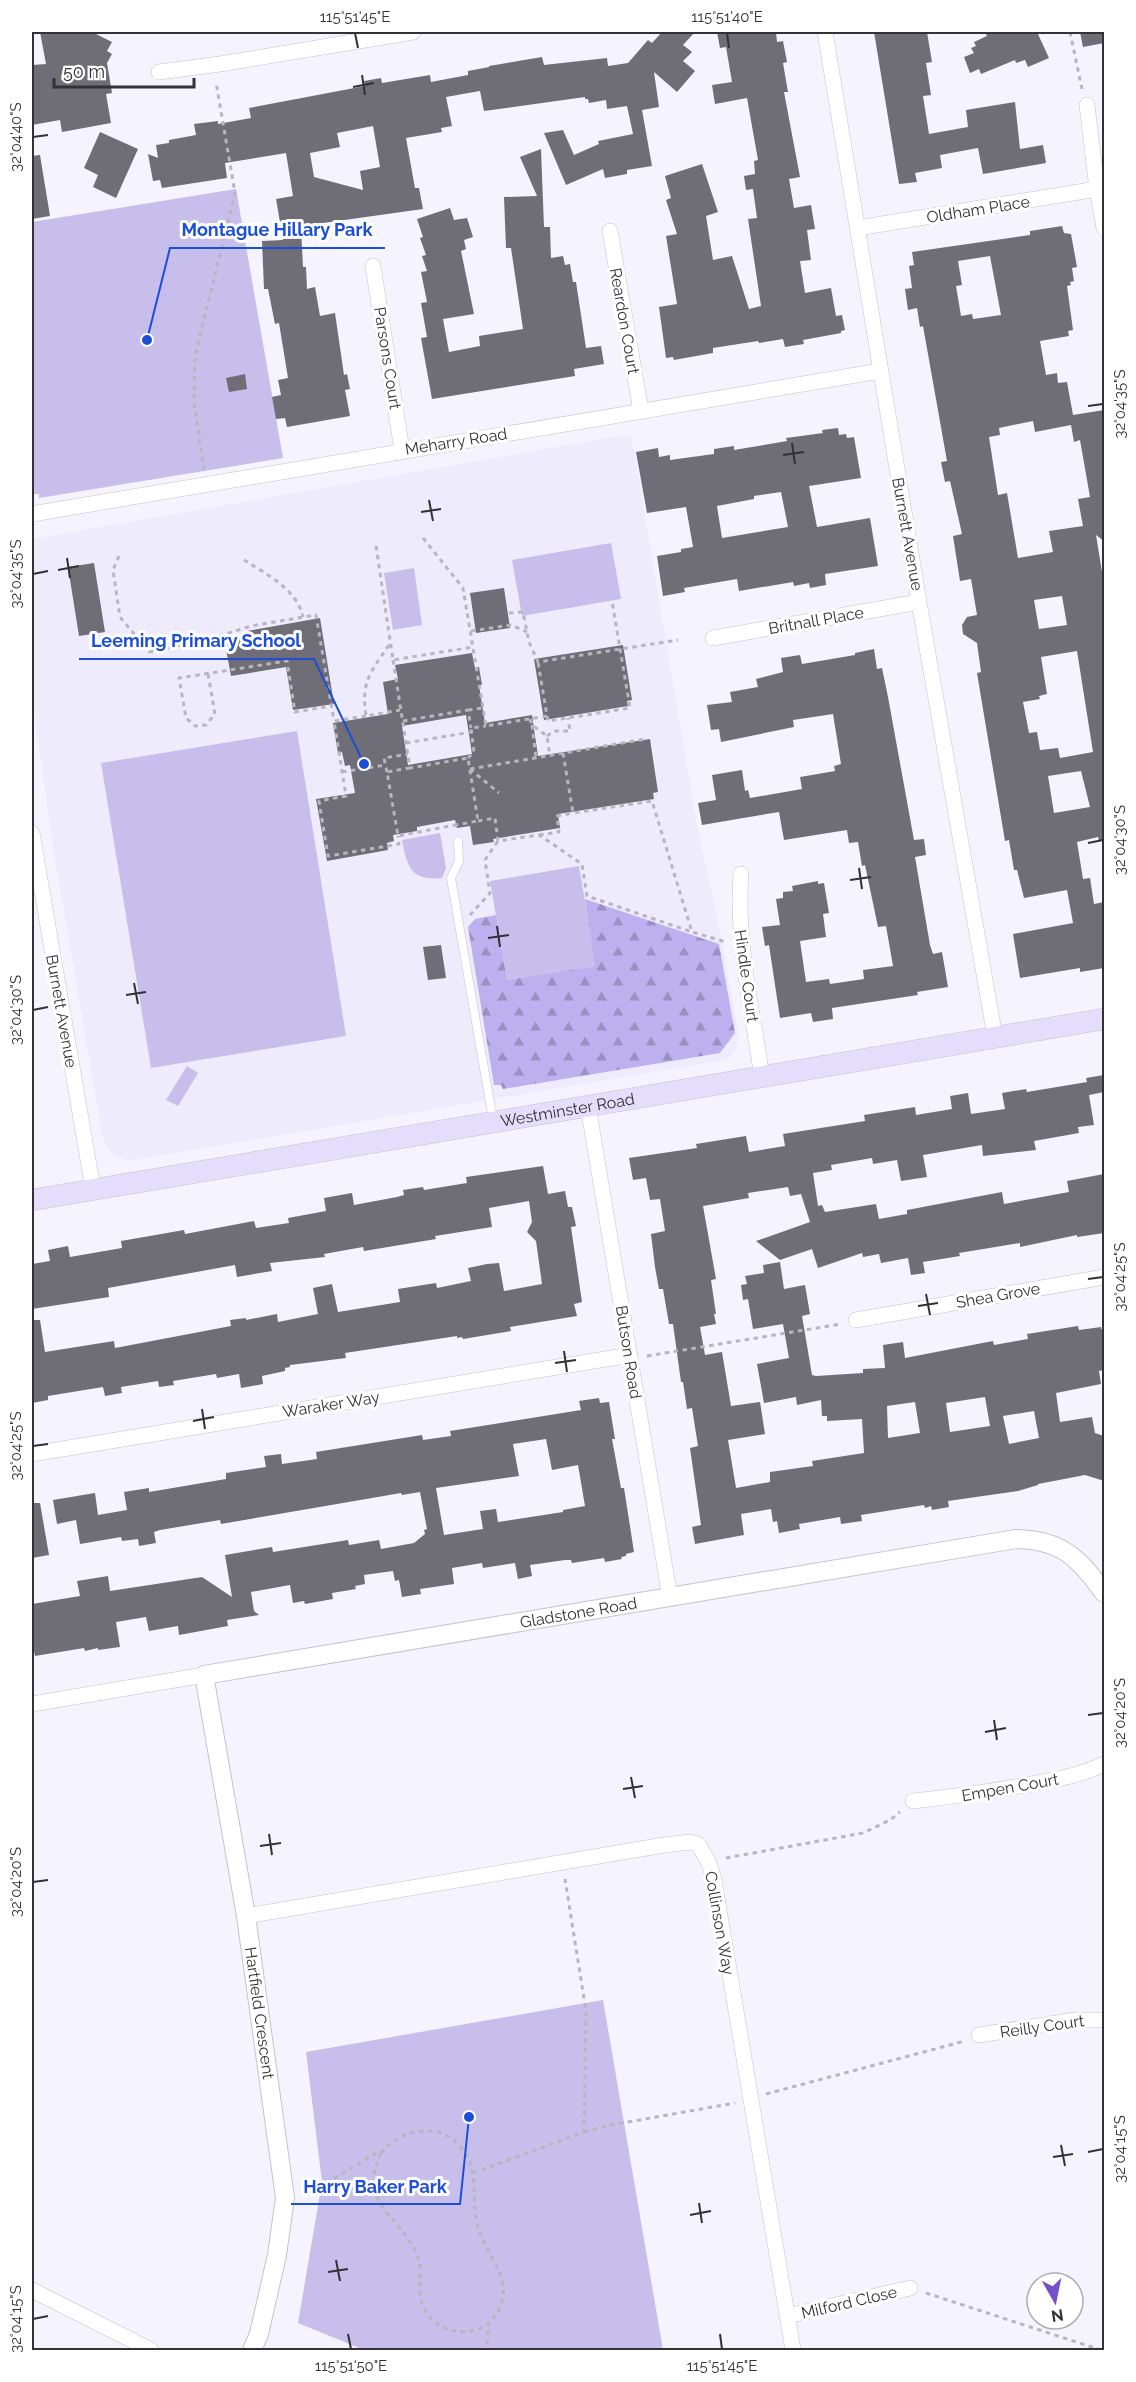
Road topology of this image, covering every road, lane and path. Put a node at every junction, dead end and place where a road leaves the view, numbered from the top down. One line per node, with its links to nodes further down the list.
1 (413, 32): 4 (street)
2 (825, 32): 9 (street, Burnett Avenue)
3 (1070, 32): 7 (path)
4 (356, 36): 5 (street)
5 (213, 65): 6 (street); 16 (path)
6 (159, 72)
7 (1087, 105): 8 (street)
8 (1097, 189): 9 (street, Oldham Place); 10 (street)
9 (858, 228): 13 (street, Burnett Avenue)
10 (1104, 228)
11 (610, 231): 14 (street, Reardon Court)
12 (374, 266): 15 (street, Parsons Court)
13 (880, 371): 14 (street, Meharry Road); 23 (street, Burnett Avenue)
14 (640, 411): 15 (street, Meharry Road)
15 (402, 450): 17 (street, Meharry Road)
16 (204, 471)
17 (32, 514)
18 (423, 538): 26 (path)
19 (375, 546): 30 (path)
20 (119, 556): 25 (path)
21 (243, 560): 25 (path)
22 (612, 601): 32 (path)
23 (919, 602): 28 (street, Britnall Place); 76 (street, Burnett Avenue)
24 (509, 613): 27 (path)
25 (303, 617): 36 (path)
26 (471, 631): 27 (path); 31 (path)
27 (526, 632): 34 (path)
28 (713, 638)
29 (678, 640): 32 (path)
30 (390, 644): 33 (path); 40 (path)
31 (473, 647): 33 (path); 37 (path)
32 (620, 649): 34 (path); 42 (path)
33 (393, 660): 38 (path)
34 (538, 662): 41 (path)
35 (208, 674): 35 (path); 36 (path)
36 (331, 706): 44 (path)
37 (483, 708): 39 (path); 47 (path)
38 (401, 710): 40 (path); 45 (path)
39 (468, 710): 45 (path); 48 (path)
40 (366, 716): 44 (path)
41 (547, 716): 42 (path); 43 (path)
42 (568, 718): 49 (path)
43 (530, 719): 46 (path); 47 (path)
44 (334, 721): 60 (path)
45 (403, 721): 51 (path)
46 (531, 725): 49 (path); 56 (path)
47 (486, 726): 48 (path)
48 (471, 730): 51 (path); 55 (path)
49 (547, 736): 54 (path)
50 (646, 739): 52 (path)
51 (406, 743): 53 (path)
52 (563, 753): 54 (path); 63 (path)
53 (408, 754): 57 (path); 58 (path)
54 (550, 756): 56 (path)
55 (468, 758): 58 (path); 59 (path)
56 (536, 758): 59 (path)
57 (386, 765): 60 (path); 61 (path)
58 (410, 768): 61 (path)
59 (470, 769): 62 (path); 64 (path)
60 (342, 772): 68 (path)
61 (387, 772): 68 (path)
62 (499, 793)
63 (573, 813): 67 (path); 73 (path)
64 (478, 821): 65 (path); 70 (path)
65 (455, 825): 68 (path); 69 (path)
66 (32, 833): 80 (street, Burnett Avenue)
67 (539, 835): 70 (path); 73 (path)
68 (398, 836)
69 (458, 841): 72 (lane)
70 (498, 841): 72 (path)
71 (741, 874): 77 (street, Hindle Court)
72 (459, 928): 79 (lane)
73 (692, 932): 74 (path)
74 (726, 942)
75 (1104, 1019): 76 (main road, Westminster Road)
76 (995, 1037): 77 (main road, Westminster Road)
77 (762, 1077): 78 (main road, Westminster Road)
78 (588, 1106): 79 (main road, Westminster Road); 85 (street, Butson Road)
79 (493, 1122): 80 (main road, Westminster Road)
80 (93, 1189): 81 (main road, Westminster Road)
81 (32, 1200)
82 (1104, 1277): 83 (street, Shea Grove)
83 (856, 1320)
84 (833, 1326): 85 (path)
85 (630, 1355): 86 (street, Waraker Way); 88 (street, Butson Road)
86 (32, 1454)
87 (1104, 1593): 88 (street, Gladstone Road)
88 (670, 1598): 89 (street, Gladstone Road)
89 (204, 1675): 90 (street, Gladstone Road); 95 (street, Hartfield Crescent)
90 (32, 1704)
91 (1104, 1764): 92 (street, Empen Court)
92 (913, 1802): 94 (path)
93 (563, 1862): 94 (street, Collinson Way); 95 (street, Collinson Way); 100 (path)
94 (710, 1863): 106 (street, Collinson Way)
95 (246, 1916): 103 (street, Hartfield Crescent)
96 (1104, 2020): 97 (street, Reilly Court)
97 (979, 2035): 98 (path)
98 (761, 2095)
99 (740, 2103): 100 (path)
100 (584, 2132): 102 (path)
101 (381, 2153): 102 (path); 103 (path); 107 (path)
102 (473, 2173): 107 (path)
103 (285, 2198): 109 (street, Hartfield Crescent)
104 (910, 2288): 106 (street, Milford Close); 112 (path)
105 (32, 2290): 108 (street)
106 (788, 2316): 111 (street, Collinson Way)
107 (488, 2324): 110 (path)
108 (151, 2350)
109 (252, 2350)
110 (487, 2350)
111 (793, 2350)
112 (1101, 2350)

